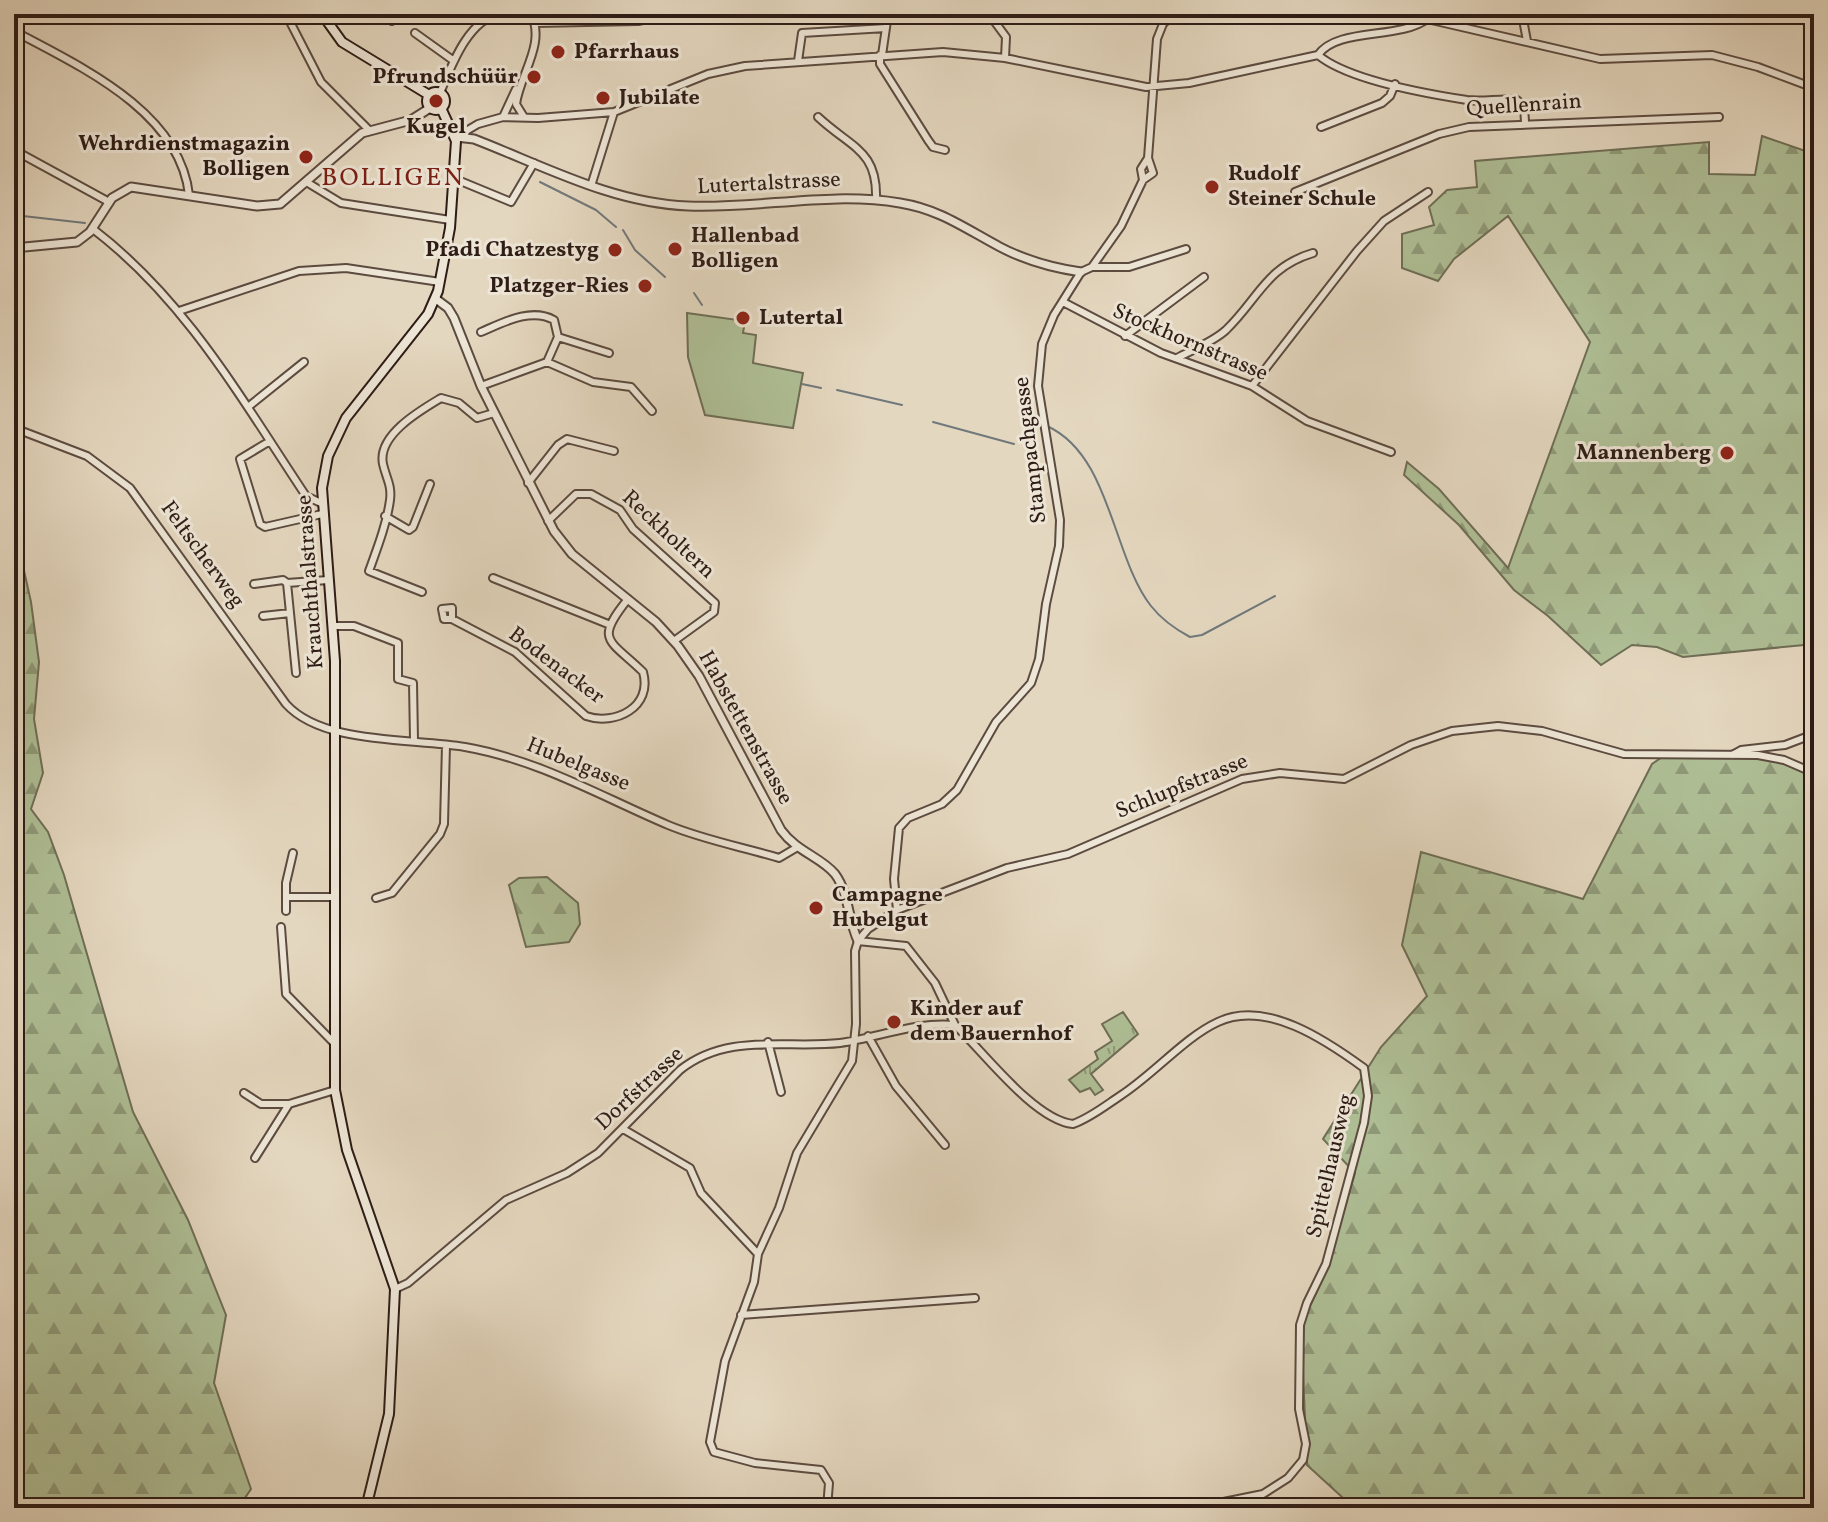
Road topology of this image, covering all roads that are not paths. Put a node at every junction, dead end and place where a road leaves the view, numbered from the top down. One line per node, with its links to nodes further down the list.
1 (322, 14): 29 (main road)
2 (379, 14): 13 (street)
3 (500, 14): 9 (street)
4 (530, 14): 14 (street)
5 (671, 14): 14 (street)
6 (888, 14): 15 (street)
7 (989, 14): 21 (street)
8 (1522, 14): 18 (street)
9 (490, 15): 22 (street)
10 (288, 16): 39 (street)
11 (1167, 16): 26 (street)
12 (1425, 16): 18 (street); 20 (street)
13 (392, 21)
14 (535, 23): 25 (street)
15 (886, 28): 19 (street); 23 (street)
16 (14, 31): 51 (street)
17 (415, 33): 22 (street)
18 (1527, 41): 27 (street)
19 (881, 55): 21 (street); 23 (street); 42 (street)
20 (1318, 55): 24 (street); 26 (street)
21 (1005, 58): 26 (street)
22 (454, 61): 28 (street)
23 (798, 61): 32 (street)
24 (1395, 84): 37 (street); 38 (street)
25 (518, 86): 33 (street); 34 (street)
26 (1153, 87): 43 (street)
27 (1814, 88)
28 (440, 93): 29 (main road); 31 (main road)
29 (429, 95): 30 (main road)
30 (430, 108): 31 (main road); 39 (street)
31 (441, 108): 40 (main road)
32 (614, 112): 34 (street); 48 (street)
33 (503, 117): 34 (street); 40 (street)
34 (524, 117)
35 (818, 117): 52 (street)
36 (1719, 117): 37 (street, Quellenrain)
37 (1525, 122): 49 (street, Quellenrain)
38 (1321, 127)
39 (369, 130): 47 (street)
40 (456, 137): 44 (street, Lutertalstrasse); 45 (main road, Krauchthalstrasse)
41 (14, 150): 53 (street)
42 (945, 150)
43 (1148, 158): 46 (street); 46 (street)
44 (534, 163): 45 (street); 48 (street, Lutertalstrasse)
45 (453, 178): 54 (main road, Krauchthalstrasse)
46 (1143, 180): 59 (street)
47 (308, 183): 51 (street); 54 (street)
48 (591, 186): 52 (street, Lutertalstrasse)
49 (1295, 192)
50 (1428, 192): 74 (street)
51 (189, 195): 53 (street)
52 (876, 200): 60 (street, Lutertalstrasse)
53 (109, 202): 55 (street)
54 (450, 220): 62 (main road, Krauchthalstrasse)
55 (93, 229): 56 (street); 65 (street)
56 (14, 248)
57 (1186, 249): 59 (street)
58 (1313, 253): 70 (street)
59 (1092, 267): 60 (street)
60 (1081, 272): 64 (street, Stampachgasse)
61 (1204, 277): 67 (street)
62 (440, 282): 63 (main road, Krauchthalstrasse); 65 (street)
63 (436, 299): 73 (street, Habstettenstrasse); 84 (main road, Krauchthalstrasse)
64 (1063, 302): 67 (street, Stockhornstrasse); 112 (street, Stampachgasse)
65 (179, 311): 75 (street)
66 (481, 332): 68 (street)
67 (1125, 336): 70 (street, Stockhornstrasse)
68 (558, 337): 69 (street); 72 (street)
69 (609, 353)
70 (1176, 359): 74 (street, Stockhornstrasse)
71 (304, 362): 75 (street)
72 (547, 362): 73 (street); 76 (street)
73 (481, 386): 77 (street, Habstettenstrasse)
74 (1252, 386): 81 (street, Stockhornstrasse)
75 (248, 407): 79 (street)
76 (652, 411)
77 (494, 413): 82 (street, Habstettenstrasse); 86 (street)
78 (14, 428): 101 (street, Feltscherweg)
79 (270, 441): 84 (street); 85 (street)
80 (614, 451): 82 (street)
81 (1391, 452)
82 (528, 483): 87 (street, Habstettenstrasse)
83 (430, 484): 86 (street)
84 (321, 503): 85 (main road, Krauchthalstrasse)
85 (322, 514): 89 (main road, Krauchthalstrasse)
86 (385, 516): 92 (street)
87 (548, 521): 93 (street, Habstettenstrasse); 99 (street, Reckholtern)
88 (493, 578): 97 (street, Bodenacker)
89 (328, 580): 90 (street); 98 (main road, Krauchthalstrasse)
90 (287, 583): 91 (street); 94 (street)
91 (254, 584)
92 (422, 592)
93 (628, 599): 97 (street); 99 (street, Habstettenstrasse)
94 (290, 613): 95 (street); 100 (street)
95 (263, 616)
96 (452, 619): 97 (street, Bodenacker)
97 (608, 624)
98 (333, 626): 101 (main road, Krauchthalstrasse); 103 (street)
99 (674, 641): 107 (street, Habstettenstrasse)
100 (296, 673)
101 (335, 732): 103 (street, Hubelgasse); 110 (main road, Krauchthalstrasse)
102 (1814, 734): 105 (street)
103 (414, 740): 104 (street, Hubelgasse)
104 (446, 745): 107 (street, Hubelgasse); 111 (street)
105 (1732, 755): 106 (street, Schlupfstrasse); 112 (street, Schlupfstrasse)
106 (1814, 773)
107 (796, 848): 115 (street, Habstettenstrasse)
108 (293, 853): 109 (street)
109 (286, 897): 110 (street); 113 (street)
110 (334, 897): 119 (main road, Krauchthalstrasse)
111 (376, 898)
112 (897, 910): 115 (street, Schlupfstrasse)
113 (286, 911)
114 (281, 927): 119 (street)
115 (858, 941): 116 (street); 118 (street)
116 (955, 1025): 117 (street); 136 (street, Spittelhausweg)
117 (868, 1036): 118 (street); 128 (street)
118 (855, 1039): 120 (street, Dorfstrasse); 130 (street)
119 (333, 1042): 121 (main road, Krauchthalstrasse)
120 (768, 1042): 122 (street); 125 (street, Dorfstrasse)
121 (335, 1090): 124 (street); 131 (main road, Krauchthalstrasse)
122 (781, 1092)
123 (244, 1093): 124 (street)
124 (289, 1104): 129 (street)
125 (638, 1115): 126 (street, Dorfstrasse); 127 (street)
126 (623, 1129): 127 (street); 131 (street, Dorfstrasse)
127 (640, 1136): 130 (street)
128 (945, 1145)
129 (255, 1158)
130 (758, 1254): 133 (street)
131 (395, 1289): 134 (main road, Krauchthalstrasse)
132 (975, 1298): 133 (street)
133 (741, 1315): 135 (street)
134 (366, 1508)
135 (827, 1508)
136 (1194, 1508)

